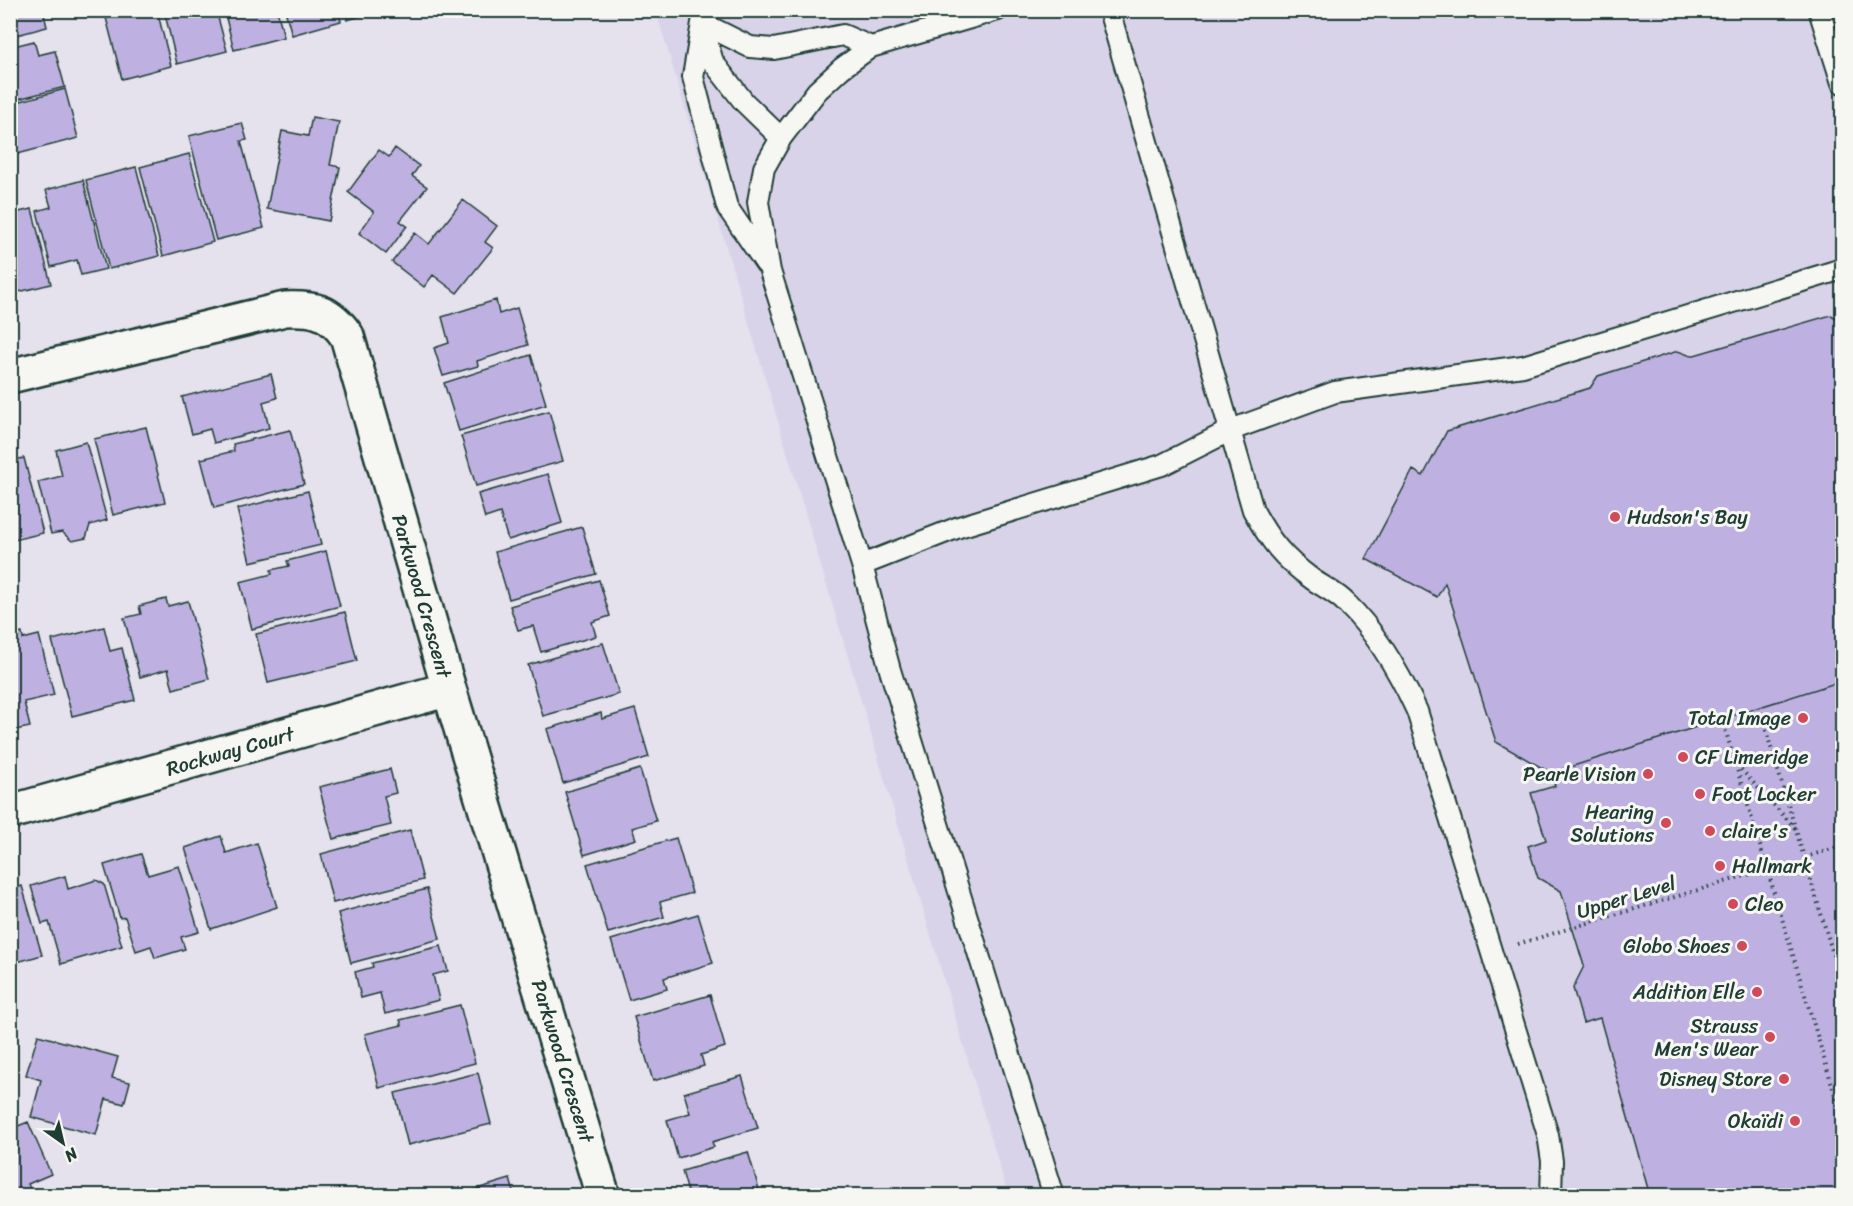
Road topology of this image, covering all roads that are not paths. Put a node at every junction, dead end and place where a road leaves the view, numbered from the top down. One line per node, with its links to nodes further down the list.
1 (998, 10): 5 (lane)
2 (1109, 10): 11 (lane)
3 (1819, 10): 6 (lane)
4 (700, 16): 5 (lane); 7 (lane); 9 (lane)
5 (870, 47): 7 (lane)
6 (1842, 82)
7 (781, 138): 9 (lane)
8 (1842, 269): 11 (lane)
9 (770, 271): 12 (lane)
10 (10, 376): 13 (street, Parkwood Crescent)
11 (1231, 430): 12 (lane); 17 (lane)
12 (862, 565): 16 (lane)
13 (450, 689): 14 (street, Rockway Court); 15 (street, Parkwood Crescent)
14 (10, 812)
15 (603, 1196)
16 (1054, 1196)
17 (1551, 1196)

